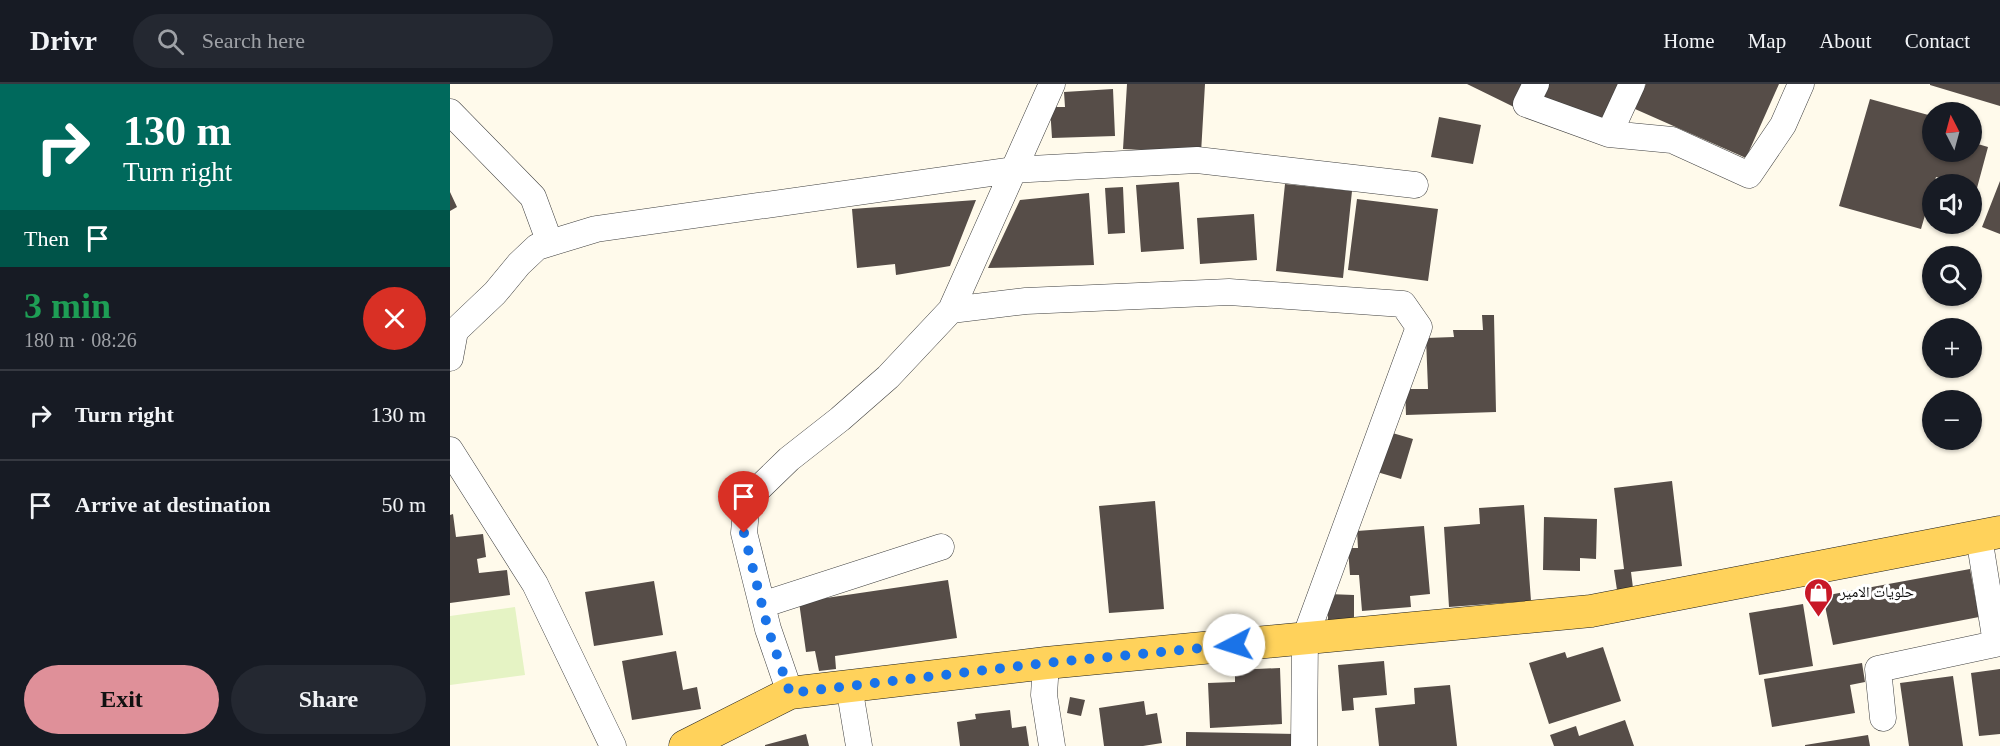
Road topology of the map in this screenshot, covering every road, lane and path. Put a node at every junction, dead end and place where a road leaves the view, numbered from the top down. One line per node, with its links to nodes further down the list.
1 (1052, 84): 7 (street)
2 (1536, 84): 6 (street)
3 (1632, 84): 6 (street)
4 (1801, 84): 6 (street)
5 (450, 112): 9 (street)
6 (1609, 134)
7 (1013, 170): 8 (street); 9 (street); 10 (street)
8 (1415, 185)
9 (550, 243): 11 (street)
10 (951, 310): 15 (street); 16 (street)
11 (450, 358)
12 (450, 450): 22 (street)
13 (1989, 534): 16 (main road); 17 (street)
14 (941, 548): 15 (street)
15 (762, 605): 20 (street)
16 (1305, 638): 18 (main road); 26 (street)
17 (1998, 643): 21 (street)
18 (1046, 663): 19 (main road); 25 (street)
19 (849, 686): 20 (main road); 24 (street)
20 (790, 693): 23 (main road)
21 (1883, 718)
22 (613, 746)
23 (686, 746)
24 (859, 746)
25 (1052, 746)
26 (1304, 746)

